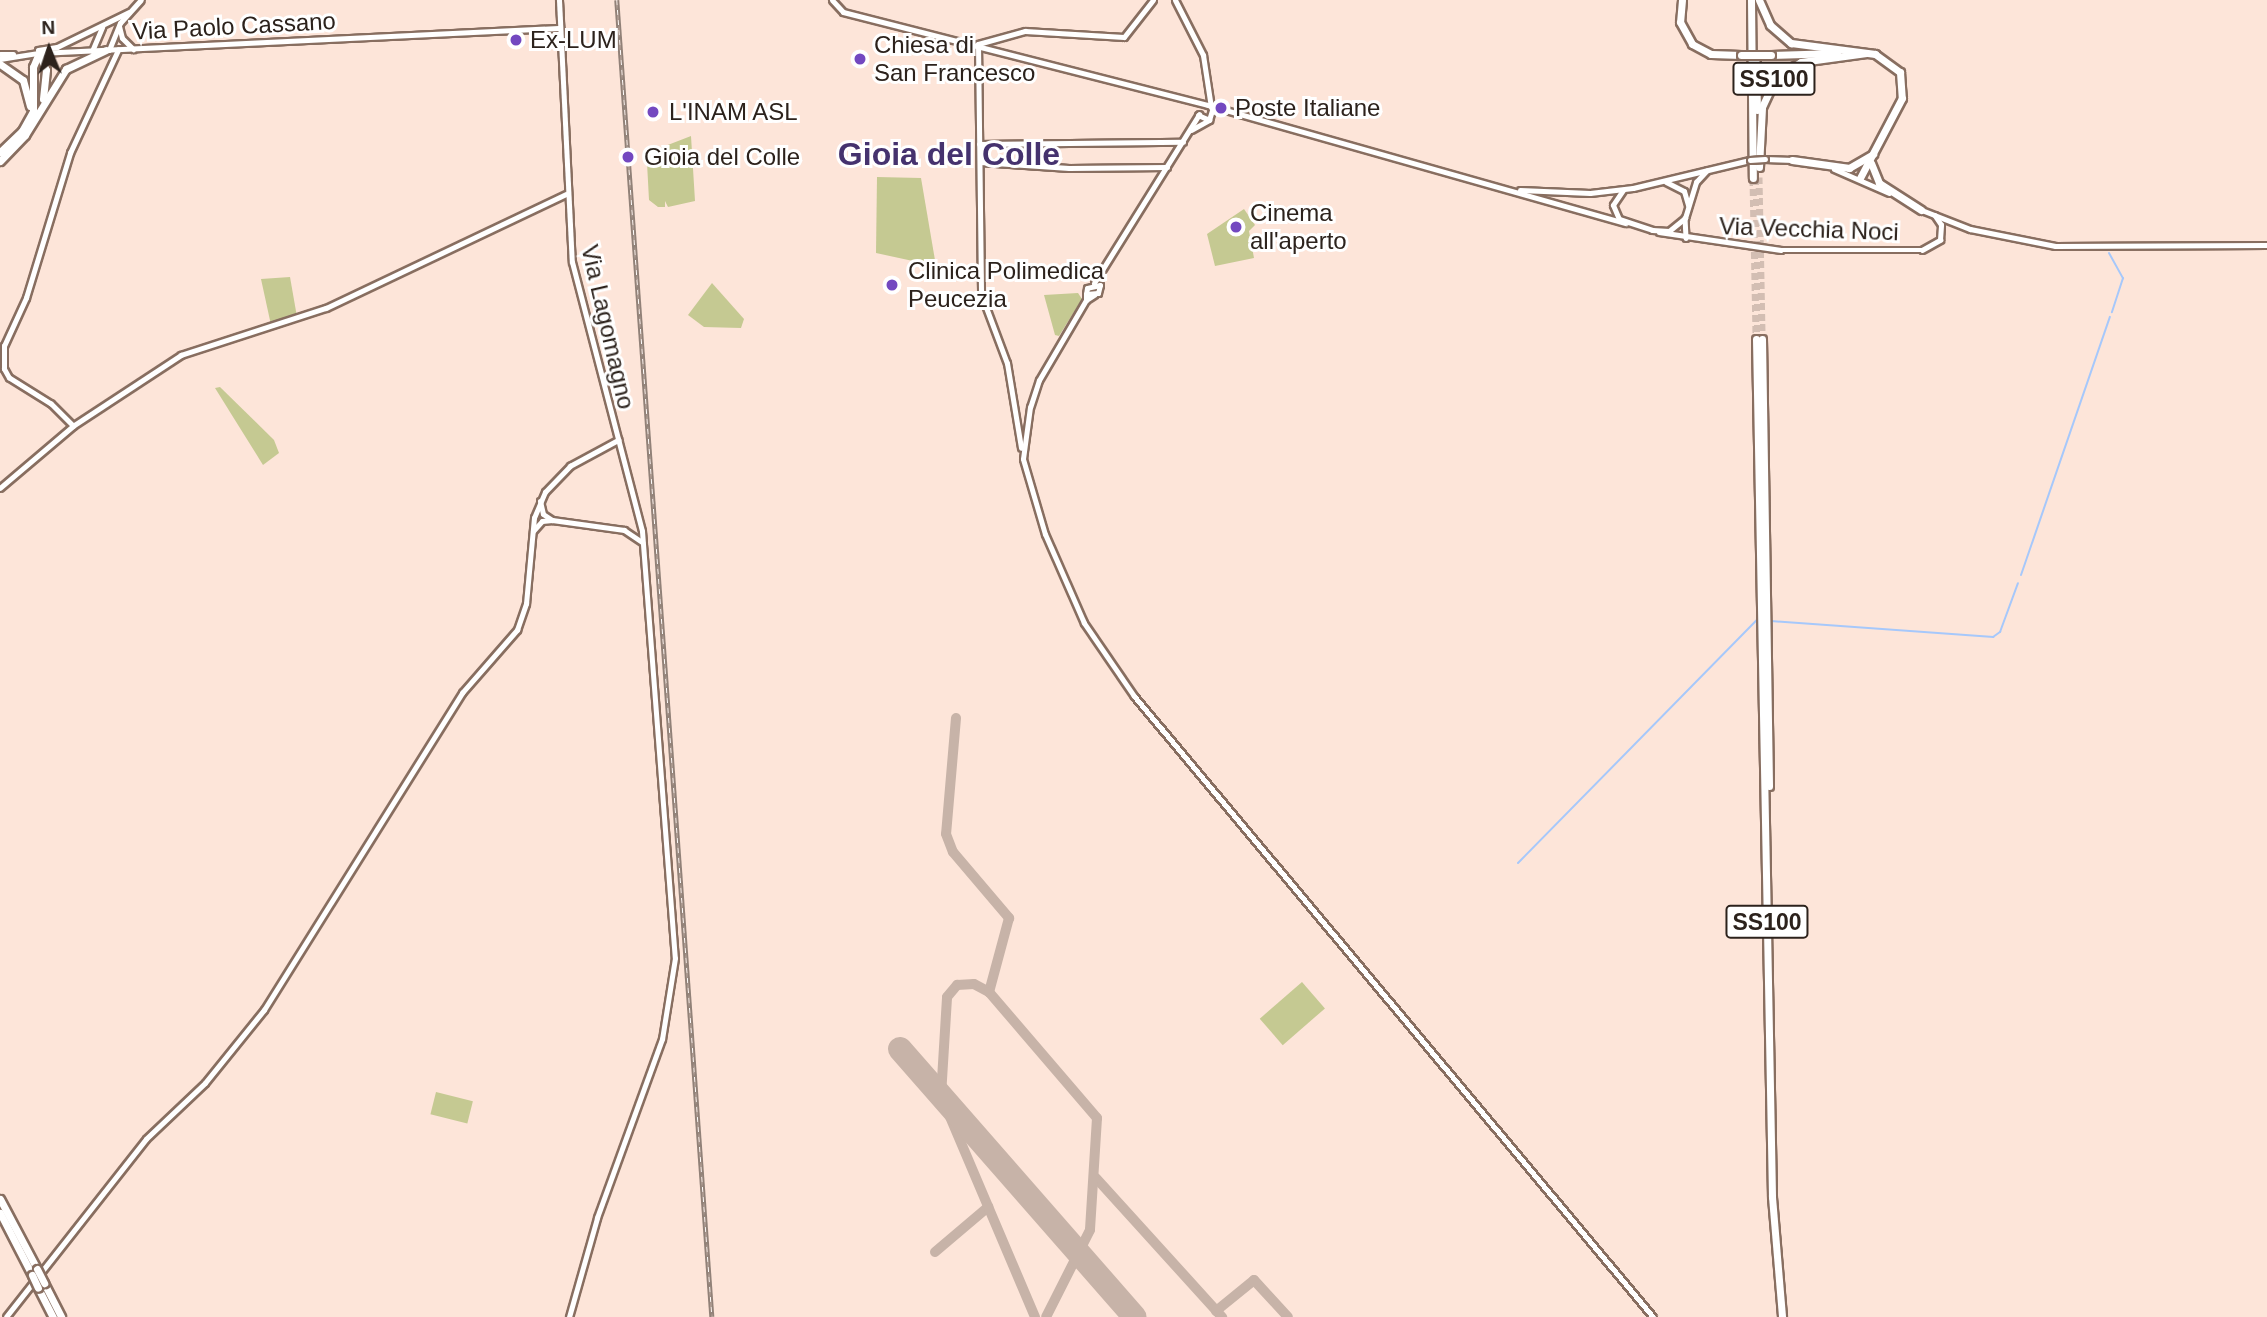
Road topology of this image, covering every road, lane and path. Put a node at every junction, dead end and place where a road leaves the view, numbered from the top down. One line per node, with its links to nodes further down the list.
1 (141, 0): 8 (main road)
2 (559, 0): 11 (main road, Via Lagomagno)
3 (832, 0): 13 (main road)
4 (1153, 0): 13 (main road)
5 (1175, 0): 22 (main road)
6 (1682, 0): 19 (highway, SS100, bridge)
7 (1753, 0): 19 (highway, SS100); 39 (highway, SS100); 39 (highway, SS100)
8 (130, 12): 9 (main road); 10 (main road)
9 (120, 23): 14 (main road); 15 (main road)
10 (102, 27): 12 (main road); 20 (main road)
11 (558, 27): 14 (main road, Via Paolo Cassano); 44 (main road, Via Lagomagno)
12 (97, 42): 15 (main road); 17 (main road)
13 (978, 44): 23 (main road); 31 (main road)
14 (133, 49): 16 (main road, Via Paolo Cassano)
15 (106, 50): 16 (main road, Via Paolo Cassano); 17 (main road, Via Paolo Cassano); 25 (highway)
16 (119, 50): 55 (street)
17 (92, 51): 18 (main road, Via Paolo Cassano)
18 (38, 53): 20 (main road); 21 (main road); 25 (highway); 28 (highway)
19 (1869, 53): 33 (highway, SS100); 39 (highway, SS100)
20 (18, 54): 21 (main road)
21 (0, 59): 28 (highway)
22 (1207, 86): 23 (main road); 24 (main road)
23 (1202, 106): 24 (main road); 26 (main road)
24 (1212, 108): 27 (main road); 42 (main road)
25 (41, 110): 35 (highway)
26 (1199, 114): 27 (main road); 29 (main road)
27 (1209, 119): 29 (main road)
28 (29, 120): 32 (highway)
29 (1191, 130): 30 (main road)
30 (1182, 142): 31 (main road); 38 (main road)
31 (979, 144): 36 (main road)
32 (0, 152)
33 (1870, 159): 34 (highway); 40 (highway, SS100); 46 (highway)
34 (1792, 160): 37 (main road, bridge); 40 (main road)
35 (0, 161)
36 (980, 162): 38 (main road); 57 (main road)
37 (1726, 163): 41 (main road); 45 (main road)
38 (1167, 167): 53 (main road)
39 (1759, 167)
40 (1860, 178): 46 (main road)
41 (1661, 182): 43 (main road); 45 (main road)
42 (1503, 188): 43 (main road); 49 (main road)
43 (1626, 188): 49 (main road)
44 (566, 194): 55 (street); 56 (main road, Via Lagomagno)
45 (1688, 208): 48 (main road)
46 (1921, 210): 47 (main road)
47 (1935, 216): 51 (street, Via Vecchia Noci); 52 (main road)
48 (1685, 218): 50 (main road); 51 (street)
49 (1626, 223): 50 (main road)
50 (1652, 230): 51 (street, Via Vecchia Noci)
51 (1690, 239)
52 (2267, 245)
53 (1098, 281): 54 (main road); 54 (main road)
54 (1086, 297): 57 (main road)
55 (73, 426): 58 (street)
56 (618, 440): 59 (street); 62 (main road, Via Lagomagno)
57 (1023, 458): 75 (main road)
58 (0, 488)
59 (540, 501): 60 (street); 61 (main road)
60 (535, 515): 61 (main road); 63 (street)
61 (549, 519): 63 (main road); 64 (main road)
62 (641, 519): 64 (main road); 65 (main road, Via Lagomagno)
63 (533, 531): 71 (street)
64 (633, 531): 65 (main road); 66 (main road)
65 (642, 531): 66 (main road, Via Lagomagno)
66 (644, 544): 74 (main road, Via Lagomagno)
67 (0, 1199): 69 (highway)
68 (0, 1213): 69 (highway)
69 (34, 1272): 70 (highway, bridge)
70 (41, 1285): 72 (highway); 73 (highway)
71 (6, 1317)
72 (53, 1317)
73 (61, 1317)
74 (569, 1317)
75 (1653, 1317)
76 (1783, 1317): 76 (highway, SS100)

